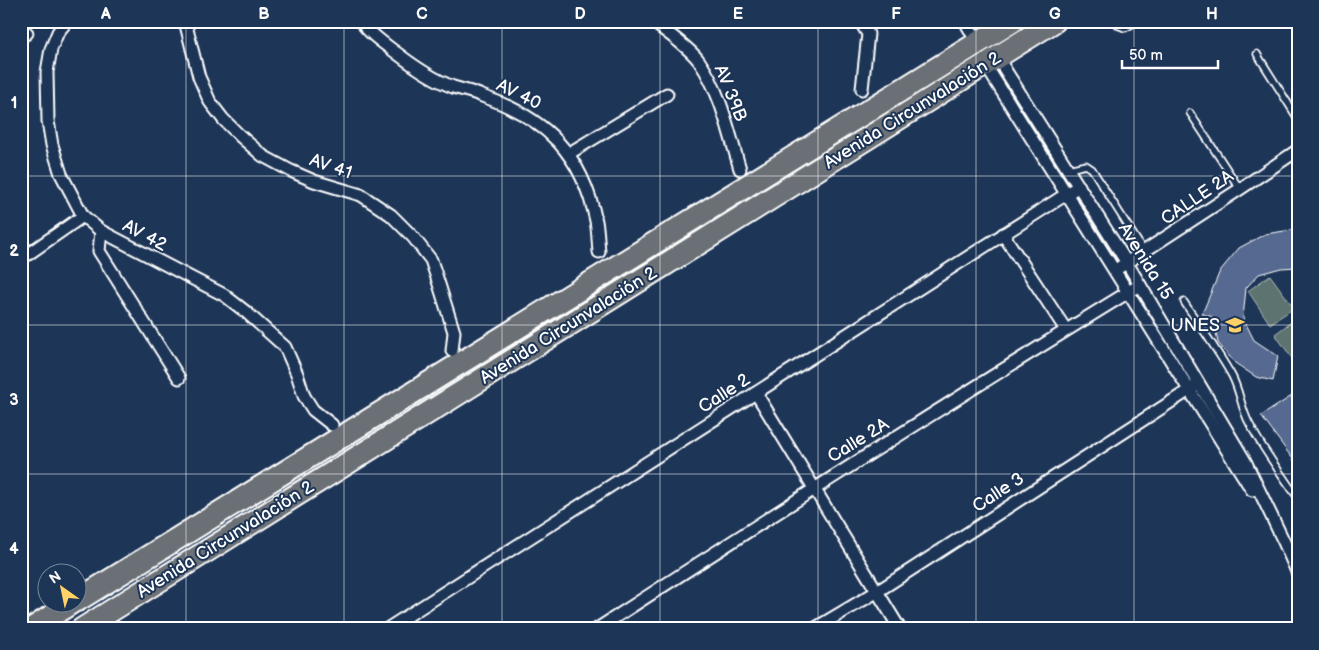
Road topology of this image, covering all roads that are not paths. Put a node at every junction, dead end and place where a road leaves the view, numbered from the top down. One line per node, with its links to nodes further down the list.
1 (67, 21): 25 (street, AV 42)
2 (185, 21): 37 (street, AV 41)
3 (361, 21): 19 (street, AV 40)
4 (652, 21): 20 (street, AV 39B)
5 (860, 21): 14 (street)
6 (965, 21): 11 (street)
7 (1013, 21): 11 (highway, Avenida Circunvalación 2)
8 (1055, 21): 13 (highway, Avenida Circunvalación 2)
9 (1114, 21): 10 (lane)
10 (1138, 21)
11 (978, 43): 13 (street); 46 (highway, Avenida Circunvalación 2)
12 (1257, 54): 17 (lane)
13 (990, 61): 21 (street, Avenida 15); 24 (street, Avenida 15); 49 (highway, Avenida Circunvalación 2)
14 (862, 89)
15 (667, 94): 19 (street)
16 (1190, 114): 23 (lane)
17 (1298, 119)
18 (1298, 150): 23 (street, CALLE 2A)
19 (568, 154): 28 (street, AV 40)
20 (740, 169)
21 (1068, 169): 22 (street, Avenida 15); 29 (lane)
22 (1079, 186): 24 (street, Calle 2); 31 (street, Avenida 15)
23 (1240, 189): 29 (street, CALLE 2A)
24 (1066, 195): 27 (street, Calle 2); 32 (street, Avenida 15)
25 (83, 216): 26 (street, AV 42); 30 (street)
26 (101, 231): 38 (street); 41 (street, AV 42)
27 (1003, 234): 36 (street); 40 (street, Calle 2)
28 (599, 252)
29 (1145, 253): 31 (street, CALLE 2A)
30 (21, 259)
31 (1127, 263): 32 (street, CALLE 2A); 33 (street, Avenida 15)
32 (1114, 271): 34 (street, Avenida 15)
33 (1140, 286): 34 (street, Calle 2A); 39 (street, Avenida 15)
34 (1128, 293): 36 (street, Calle 2A); 39 (street, Avenida 15)
35 (1184, 302): 43 (lane)
36 (1066, 330): 42 (street, Calle 2A)
37 (452, 351)
38 (179, 378)
39 (1195, 386): 44 (street, Avenida 15); 45 (street, Calle 3)
40 (756, 393): 42 (street); 50 (street, Calle 2)
41 (332, 425)
42 (814, 488): 45 (street); 51 (street, Calle 2A)
43 (1295, 494)
44 (1298, 574)
45 (878, 591): 52 (street, Calle 3); 53 (street)
46 (88, 594)
47 (57, 612): 48 (highway)
48 (31, 629)
49 (82, 629)
50 (387, 629)
51 (597, 629)
52 (814, 629)
53 (900, 629)

